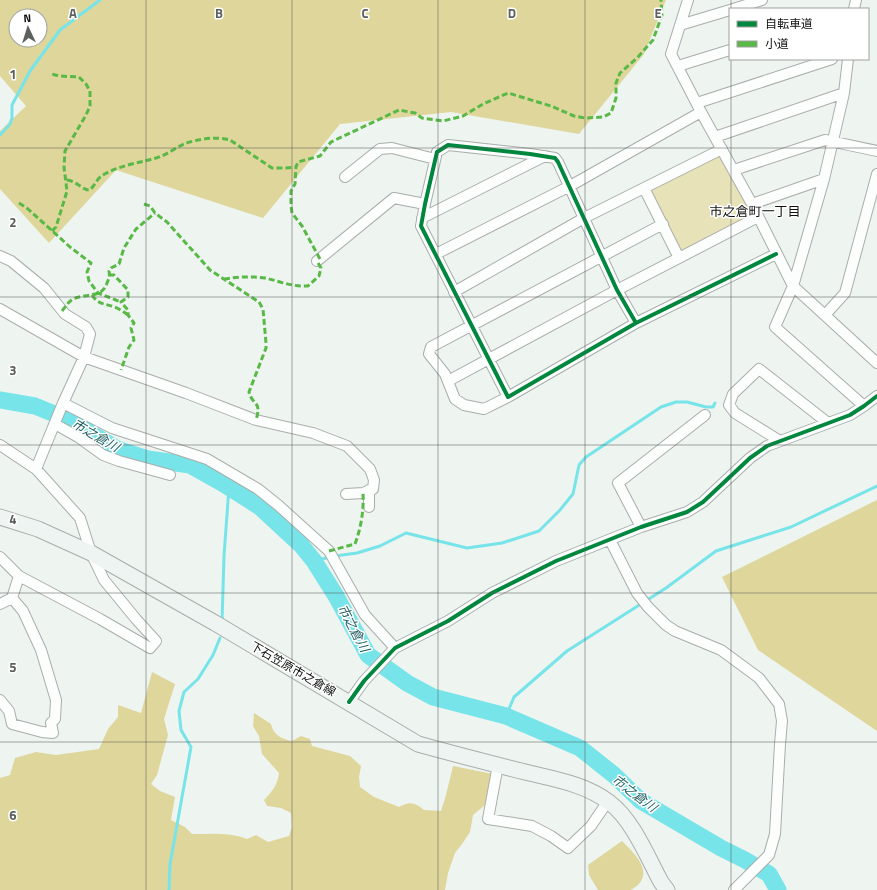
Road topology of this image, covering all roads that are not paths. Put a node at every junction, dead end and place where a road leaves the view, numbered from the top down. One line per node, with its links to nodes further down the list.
1 (688, 0): 5 (street)
2 (762, 0): 3 (street)
3 (736, 8)
4 (729, 10): 5 (street)
5 (680, 25): 9 (street)
6 (729, 50): 9 (street)
7 (829, 60): 11 (street)
8 (848, 60): 10 (street)
9 (678, 66): 11 (street)
10 (844, 93): 12 (street); 13 (street)
11 (699, 107): 12 (street); 22 (street)
12 (715, 137): 14 (street)
13 (833, 141): 15 (street); 18 (street); 21 (street)
14 (722, 149): 18 (street); 23 (street)
15 (877, 152)
16 (545, 156): 17 (street); 22 (street); 27 (street)
17 (435, 159): 20 (street); 24 (street)
18 (734, 170): 25 (street)
19 (877, 174): 40 (street)
20 (345, 176)
21 (824, 179): 25 (street); 36 (street)
22 (570, 186): 28 (street); 30 (street)
23 (644, 188): 28 (street); 29 (street)
24 (425, 204): 27 (street); 35 (street)
25 (752, 204): 26 (street)
26 (758, 216): 31 (street); 34 (street)
27 (422, 218): 30 (street)
28 (584, 218): 33 (street); 38 (street)
29 (663, 224): 33 (street); 34 (street)
30 (436, 254): 38 (street)
31 (776, 254): 36 (street); 41 (street)
32 (0, 256): 43 (street)
33 (602, 257): 37 (street); 42 (street)
34 (679, 258): 37 (street)
35 (317, 261)
36 (793, 286): 40 (street); 50 (street)
37 (617, 290): 41 (street); 44 (street)
38 (454, 292): 42 (street)
39 (0, 310): 43 (street)
40 (825, 314): 45 (street)
41 (636, 323): 47 (street)
42 (472, 325): 44 (street); 46 (street)
43 (84, 357): 49 (street); 58 (street)
44 (490, 359): 46 (street); 47 (street)
45 (877, 363)
46 (448, 381): 47 (street)
47 (508, 396)
48 (877, 396): 50 (street)
49 (63, 403): 53 (street); 69 (street)
50 (864, 406): 52 (street)
51 (705, 415): 62 (street)
52 (828, 423): 54 (street); 54 (street)
53 (55, 424): 56 (street); 57 (street)
54 (780, 441): 62 (street)
55 (0, 445): 56 (street)
56 (36, 469): 64 (street)
57 (170, 474)
58 (369, 490): 59 (street); 60 (street)
59 (346, 494)
60 (369, 507)
61 (0, 516): 64 (main road, 下石笠原市之倉線)
62 (641, 527): 63 (street)
63 (610, 540): 69 (street); 75 (street)
64 (91, 553): 66 (street); 71 (main road, 下石笠原市之倉線)
65 (0, 557): 66 (street)
66 (19, 576): 67 (street)
67 (12, 598): 68 (street); 70 (street)
68 (0, 604)
69 (395, 648): 71 (street)
70 (0, 700)
71 (349, 702): 72 (main road, 下石笠原市之倉線)
72 (498, 765): 73 (main road, 下石笠原市之倉線); 73 (street)
73 (608, 801): 74 (main road, 下石笠原市之倉線)
74 (667, 890)
75 (734, 890)

